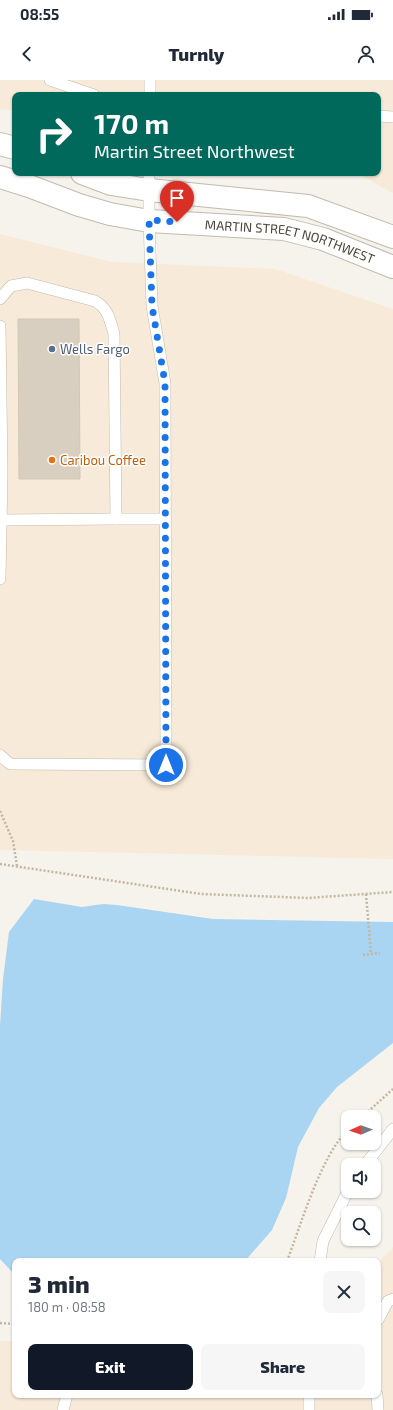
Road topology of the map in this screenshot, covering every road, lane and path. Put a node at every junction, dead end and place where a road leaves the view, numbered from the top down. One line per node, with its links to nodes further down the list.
1 (50, 80): 3 (lane)
2 (150, 80): 4 (lane)
3 (85, 92)
4 (150, 92)
5 (381, 116): 6 (lane)
6 (393, 117)
7 (0, 144): 8 (street)
8 (12, 147)
9 (90, 176): 11 (street)
10 (0, 177): 12 (street, MARTIN STREET NORTHWEST)
11 (149, 181): 12 (lane); 13 (street)
12 (149, 220): 14 (street, MARTIN STREET NORTHWEST); 18 (lane)
13 (393, 237)
14 (393, 267)
15 (0, 299): 17 (lane)
16 (0, 326): 19 (lane)
17 (116, 519): 18 (lane); 19 (lane)
18 (165, 519): 21 (lane)
19 (1, 520): 20 (lane)
20 (0, 579)
21 (0, 755)
22 (0, 811): 24 (path)
23 (0, 864): 24 (path)
24 (17, 866): 26 (path)
25 (393, 892): 26 (path)
26 (366, 894): 29 (path)
27 (380, 953): 29 (path)
28 (363, 954): 29 (path)
29 (371, 954)
30 (393, 1089): 31 (path)
31 (370, 1110)
32 (393, 1129): 34 (lane)
33 (341, 1138): 36 (path)
34 (370, 1158)
35 (344, 1198): 37 (lane)
36 (288, 1258)
37 (320, 1258)
38 (393, 1299): 39 (lane)
39 (381, 1314)
40 (0, 1323): 41 (path)
41 (12, 1324)
42 (66, 1398): 45 (lane)
43 (309, 1398): 46 (lane)
44 (377, 1398): 47 (lane)
45 (63, 1410)
46 (309, 1410)
47 (378, 1410)

